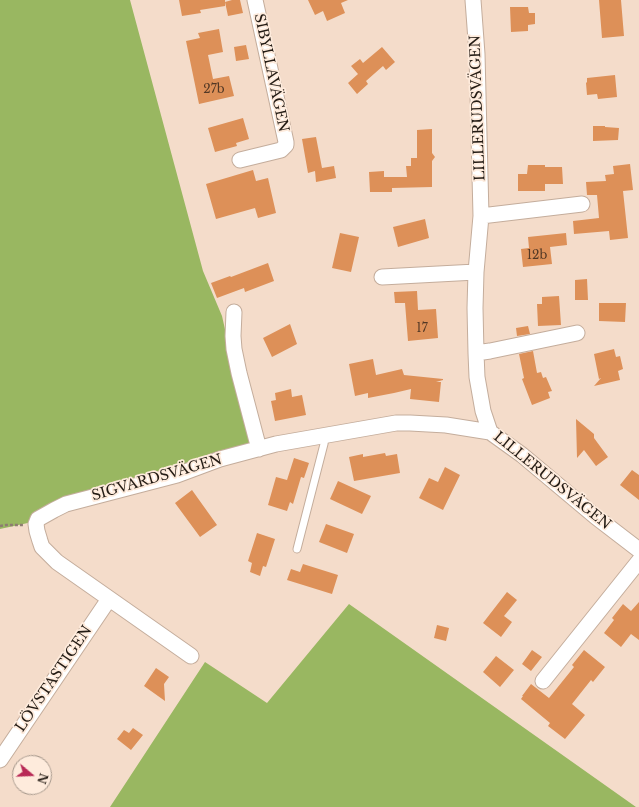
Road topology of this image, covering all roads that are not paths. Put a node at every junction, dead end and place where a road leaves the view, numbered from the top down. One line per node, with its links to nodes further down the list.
1 (256, 0): 3 (street, SIBYLLAVÄGEN)
2 (473, 0): 5 (street, LILLERUDSVÄGEN)
3 (240, 160)
4 (582, 204): 5 (street)
5 (481, 216): 6 (street, LILLERUDSVÄGEN)
6 (476, 272): 7 (street); 10 (street, LILLERUDSVÄGEN)
7 (382, 277)
8 (234, 312): 13 (street)
9 (577, 333): 10 (street)
10 (476, 353): 11 (street, LILLERUDSVÄGEN)
11 (490, 432): 12 (street, SIGVARDSVÄGEN); 15 (street, LILLERUDSVÄGEN)
12 (325, 436): 13 (street, SIGVARDSVÄGEN); 14 (lane)
13 (259, 449): 17 (street, SIGVARDSVÄGEN)
14 (297, 549)
15 (639, 550)
16 (639, 561): 19 (street)
17 (109, 599): 18 (street); 20 (street, LÖVSTASTIGEN)
18 (191, 656)
19 (543, 681)
20 (0, 760)

